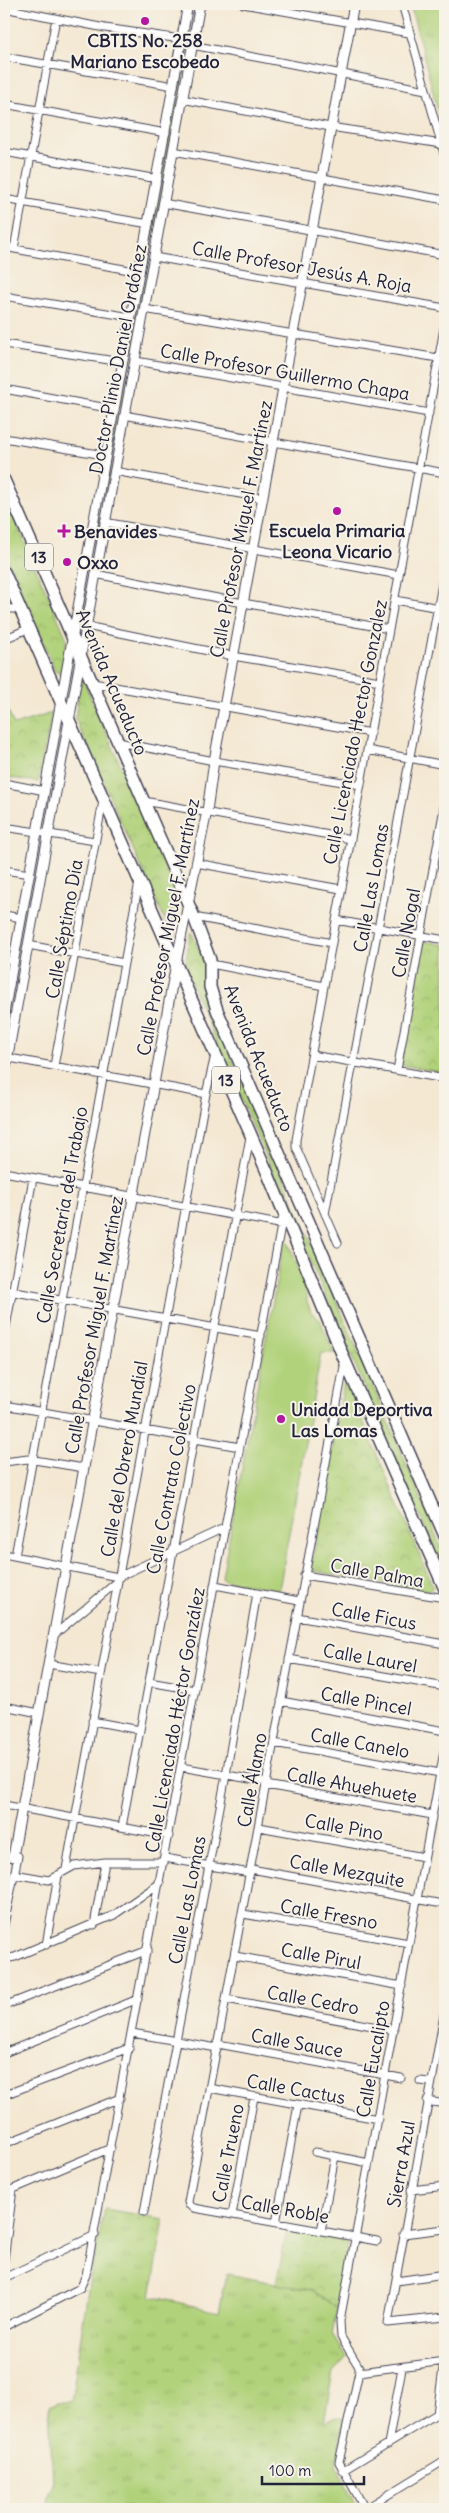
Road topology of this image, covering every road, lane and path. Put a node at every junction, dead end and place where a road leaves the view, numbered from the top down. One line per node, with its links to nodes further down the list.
1 (188, 4): 10 (street, Doctor Plinio Daniel Ordóñez)
2 (200, 4): 11 (street, Doctor Plinio Daniel Ordóñez)
3 (243, 4): 8 (street)
4 (354, 4): 8 (street, Calle Profesor Miguel F. Martínez)
5 (402, 4): 9 (street)
6 (4, 8): 7 (street)
7 (56, 18): 10 (street); 13 (street)
8 (350, 23): 9 (street); 14 (street, Calle Profesor Miguel F. Martínez)
9 (409, 32): 16 (street)
10 (182, 42): 11 (street); 15 (street, Doctor Plinio Daniel Ordóñez)
11 (192, 45): 14 (street); 17 (street, Doctor Plinio Daniel Ordóñez)
12 (4, 57): 13 (street)
13 (49, 65): 15 (street); 19 (street)
14 (341, 73): 16 (street); 20 (street, Calle Profesor Miguel F. Martínez)
15 (174, 86): 21 (street, Doctor Plinio Daniel Ordóñez)
16 (426, 90): 22 (street)
17 (182, 99): 20 (street); 23 (street, Doctor Plinio Daniel Ordóñez)
18 (4, 104): 19 (street)
19 (40, 110): 21 (street); 25 (street)
20 (330, 127): 22 (street); 28 (street, Calle Profesor Miguel F. Martínez)
21 (166, 133): 27 (street, Doctor Plinio Daniel Ordóñez)
22 (442, 144): 26 (street)
23 (173, 150): 28 (street); 32 (street, Doctor Plinio Daniel Ordóñez)
24 (4, 152): 25 (street)
25 (32, 157): 27 (street); 31 (street)
26 (445, 157)
27 (158, 179): 33 (street, Doctor Plinio Daniel Ordóñez)
28 (322, 179): 30 (street); 34 (street, Calle Profesor Miguel F. Martínez)
29 (4, 199): 31 (street)
30 (445, 200)
31 (23, 202): 33 (street); 36 (street)
32 (163, 203): 34 (street); 38 (street, Doctor Plinio Daniel Ordóñez)
33 (149, 224): 39 (street, Doctor Plinio Daniel Ordóñez)
34 (313, 231): 37 (street); 40 (street, Calle Profesor Miguel F. Martínez)
35 (4, 247): 36 (street)
36 (14, 249): 39 (street)
37 (445, 255)
38 (154, 256): 40 (street, Calle Profesor Jesús A. Roja); 43 (street, Doctor Plinio Daniel Ordóñez)
39 (140, 272): 44 (street, Doctor Plinio Daniel Ordóñez)
40 (303, 282): 42 (street, Calle Profesor Jesús A. Roja); 46 (street, Calle Profesor Miguel F. Martínez)
41 (4, 296): 44 (street)
42 (445, 308)
43 (144, 309): 46 (street); 49 (street, Doctor Plinio Daniel Ordóñez)
44 (131, 317): 50 (street, Doctor Plinio Daniel Ordóñez)
45 (445, 323): 48 (street, Calle Licenciado Hector Gonzalez)
46 (294, 333): 48 (street); 51 (street, Calle Profesor Miguel F. Martínez)
47 (4, 344): 50 (street)
48 (438, 358): 54 (street, Calle Licenciado Hector Gonzalez)
49 (136, 361): 51 (street, Calle Profesor Guillermo Chapa); 55 (street, Doctor Plinio Daniel Ordóñez)
50 (122, 362): 53 (street, Doctor Plinio Daniel Ordóñez)
51 (284, 386): 54 (street, Calle Profesor Guillermo Chapa); 57 (street, Calle Profesor Miguel F. Martínez)
52 (4, 389): 53 (street)
53 (113, 409): 55 (street); 58 (street, Doctor Plinio Daniel Ordóñez)
54 (429, 413): 59 (street, Calle Licenciado Hector Gonzalez)
55 (124, 415): 57 (street); 60 (street, Doctor Plinio Daniel Ordóñez)
56 (4, 438): 58 (street)
57 (272, 442): 59 (street); 63 (street, Calle Profesor Miguel F. Martínez)
58 (104, 455): 78 (street, Doctor Plinio Daniel Ordóñez)
59 (419, 469): 61 (street); 69 (street, Calle Licenciado Hector Gonzalez)
60 (114, 471): 63 (street); 64 (street, Doctor Plinio Daniel Ordóñez)
61 (445, 473)
62 (4, 480): 78 (main road, Avenida Acueducto / 13)
63 (262, 498): 65 (street, Calle Profesor Miguel F. Martínez)
64 (104, 522): 65 (street); 68 (street, Doctor Plinio Daniel Ordóñez)
65 (252, 550): 69 (street); 71 (street, Calle Profesor Miguel F. Martínez)
66 (445, 568): 73 (street, Calle Las Lomas)
67 (4, 572): 74 (main road, 13)
68 (95, 574): 71 (street); 75 (street, Doctor Plinio Daniel Ordóñez)
69 (399, 575): 70 (street, Calle Licenciado Hector Gonzalez)
70 (395, 600): 73 (street); 77 (street, Calle Licenciado Hector Gonzalez)
71 (242, 603): 77 (street); 81 (street, Calle Profesor Miguel F. Martínez)
72 (4, 608): 74 (street)
73 (442, 608): 90 (street, Calle Las Lomas)
74 (22, 610): 76 (main road, 13)
75 (86, 626): 80 (street, Doctor Plinio Daniel Ordóñez); 81 (street)
76 (30, 628): 79 (street); 84 (main road, 13)
77 (389, 629): 82 (street, Calle Licenciado Hector Gonzalez)
78 (73, 636): 80 (main road, Avenida Acueducto / 13); 84 (street, Doctor Plinio Daniel Ordóñez)
79 (4, 639)
80 (80, 653): 83 (main road, Avenida Acueducto / 13); 86 (street, Doctor Plinio Daniel Ordóñez)
81 (233, 656): 82 (street); 85 (street, Calle Profesor Miguel F. Martínez)
82 (380, 681): 87 (street, Calle Licenciado Hector Gonzalez)
83 (93, 683): 85 (street); 88 (main road, Avenida Acueducto / 13)
84 (62, 702): 86 (main road, 13); 95 (street, Doctor Plinio Daniel Ordóñez)
85 (224, 708): 87 (street); 91 (street, Calle Profesor Miguel F. Martínez)
86 (69, 720): 96 (main road, 13); 102 (street, Doctor Plinio Daniel Ordóñez)
87 (371, 733): 89 (street, Calle Licenciado Hector Gonzalez)
88 (118, 742): 91 (street); 97 (main road, Avenida Acueducto / 13)
89 (368, 750): 90 (street); 94 (street, Calle Licenciado Hector Gonzalez)
90 (410, 758): 92 (street); 115 (street, Calle Las Lomas)
91 (214, 761): 94 (street); 99 (street, Calle Profesor Miguel F. Martínez)
92 (445, 765)
93 (4, 783): 95 (street)
94 (361, 785): 103 (street, Calle Licenciado Hector Gonzalez)
95 (45, 791): 101 (street, Doctor Plinio Daniel Ordóñez)
96 (104, 798): 104 (street, Calle Séptimo Día); 108 (main road, 13)
97 (144, 801): 99 (street); 110 (main road, Avenida Acueducto / 13)
98 (445, 802): 116 (street, Calle Nogal)
99 (207, 811): 103 (street); 105 (street, Calle Profesor Miguel F. Martínez)
100 (4, 827): 101 (street)
101 (37, 833): 102 (street); 107 (street, Doctor Plinio Daniel Ordóñez)
102 (49, 833): 104 (street); 119 (street, Doctor Plinio Daniel Ordóñez)
103 (351, 839): 109 (street, Calle Licenciado Hector Gonzalez)
104 (95, 841): 120 (street, Calle Séptimo Día)
105 (196, 863): 109 (street); 110 (street, Calle Profesor Miguel F. Martínez)
106 (4, 870): 107 (street)
107 (30, 874): 113 (street, Doctor Plinio Daniel Ordóñez)
108 (139, 879): 123 (street, Calle Secretaría del Trabajo); 124 (main road, 13)
109 (341, 889): 114 (street, Calle Licenciado Hector Gonzalez)
110 (188, 904): 112 (main road, Avenida Acueducto / 13); 124 (street, Calle Profesor Miguel F. Martínez)
111 (4, 915): 113 (street)
112 (194, 917): 118 (street); 125 (main road, Avenida Acueducto / 13)
113 (22, 918): 122 (street, Doctor Plinio Daniel Ordóñez)
114 (336, 920): 115 (street); 118 (street, Calle Licenciado Hector Gonzalez)
115 (379, 928): 116 (street); 131 (street, Calle Las Lomas)
116 (421, 936): 117 (street); 133 (street, Calle Nogal)
117 (445, 940)
118 (332, 943): 126 (street, Calle Licenciado Hector Gonzalez)
119 (28, 945): 120 (street); 130 (street, Doctor Plinio Daniel Ordóñez)
120 (74, 953): 123 (street); 132 (street, Calle Séptimo Día)
121 (4, 959): 122 (street)
122 (14, 961): 127 (street, Doctor Plinio Daniel Ordóñez)
123 (124, 962): 134 (street, Calle Secretaría del Trabajo)
124 (176, 963): 128 (main road, 13); 137 (street, Calle Profesor Miguel F. Martínez)
125 (211, 964): 126 (street); 168 (main road, Avenida Acueducto / 13)
126 (324, 986): 129 (street, Calle Licenciado Hector Gonzalez)
127 (4, 1007)
128 (215, 1055): 138 (street, Calle del Obrero Mundial); 139 (main road, 13)
129 (312, 1055): 131 (street); 145 (street, Calle Licenciado Hector Gonzalez)
130 (6, 1057): 132 (street); 135 (street, Doctor Plinio Daniel Ordóñez)
131 (355, 1062): 133 (street); 145 (street, Calle Las Lomas)
132 (54, 1066): 134 (street)
133 (397, 1070): 136 (street)
134 (103, 1075): 137 (street); 142 (street, Calle Secretaría del Trabajo)
135 (4, 1077)
136 (445, 1079)
137 (155, 1084): 138 (street); 143 (street, Calle Profesor Miguel F. Martínez)
138 (206, 1094): 144 (street, Calle del Obrero Mundial)
139 (250, 1137): 146 (street, Calle Contrato Colectivo); 147 (main road, 13)
140 (4, 1172): 141 (street)
141 (33, 1178): 142 (street); 150 (street)
142 (83, 1187): 143 (street); 151 (street, Calle Secretaría del Trabajo)
143 (134, 1197): 144 (street); 152 (street, Calle Profesor Miguel F. Martínez)
144 (185, 1206): 146 (street); 153 (street, Calle del Obrero Mundial)
145 (326, 1214): 148 (street)
146 (236, 1216): 147 (street); 154 (street, Calle Contrato Colectivo)
147 (286, 1225): 155 (street, Calle Licenciado Héctor González); 157 (main road, 13)
148 (338, 1243)
149 (4, 1290): 150 (street)
150 (12, 1291): 151 (street); 156 (street)
151 (62, 1300): 152 (street); 159 (street, Calle Secretaría del Trabajo)
152 (114, 1310): 153 (street); 160 (street, Calle Profesor Miguel F. Martínez)
153 (165, 1319): 154 (street); 161 (street, Calle del Obrero Mundial)
154 (215, 1328): 155 (street); 162 (street, Calle Contrato Colectivo)
155 (261, 1336): 163 (street, Calle Licenciado Héctor González)
156 (4, 1338)
157 (345, 1361): 173 (street, Calle Álamo); 176 (main road, 13)
158 (4, 1405): 159 (street)
159 (41, 1412): 160 (street); 164 (street, Calle Secretaría del Trabajo)
160 (93, 1421): 161 (street); 166 (street, Calle Profesor Miguel F. Martínez)
161 (145, 1430): 162 (street); 174 (street, Calle del Obrero Mundial)
162 (194, 1439): 163 (street); 169 (street, Calle Contrato Colectivo)
163 (240, 1447): 167 (street, Calle Licenciado Héctor González)
164 (32, 1460): 165 (street); 166 (street); 171 (street, Calle Secretaría del Trabajo)
165 (4, 1462)
166 (84, 1468): 172 (street, Calle Profesor Miguel F. Martínez)
167 (226, 1527): 169 (street); 175 (street, Calle Licenciado Héctor González)
168 (445, 1536)
169 (174, 1551): 174 (street); 186 (street, Calle Contrato Colectivo)
170 (4, 1554): 171 (street)
171 (15, 1556): 172 (street)
172 (66, 1566): 174 (street); 181 (street, Calle Profesor Miguel F. Martínez)
173 (304, 1575): 178 (street, Calle Palma); 179 (street, Calle Álamo)
174 (118, 1579): 181 (street); 185 (street, Calle del Obrero Mundial)
175 (215, 1585): 177 (street); 188 (street, Calle Licenciado Héctor González)
176 (445, 1589)
177 (257, 1594): 179 (street); 199 (street, Calle Las Lomas)
178 (445, 1598)
179 (299, 1601): 180 (street, Calle Álamo)
180 (296, 1617): 182 (street, Calle Ficus); 183 (street, Calle Álamo)
181 (54, 1635): 184 (street, Calle Profesor Miguel F. Martínez)
182 (445, 1644)
183 (289, 1659): 187 (street, Calle Laurel); 189 (street, Calle Álamo)
184 (48, 1664): 185 (street); 191 (street, Calle Profesor Miguel F. Martínez)
185 (101, 1673): 192 (street, Calle del Obrero Mundial)
186 (149, 1682): 188 (street); 193 (street, Calle Contrato Colectivo)
187 (445, 1687)
188 (196, 1690): 197 (street, Calle Licenciado Héctor González)
189 (281, 1701): 194 (street, Calle Pincel); 195 (street, Calle Álamo)
190 (4, 1706): 191 (street)
191 (40, 1713): 202 (street, Calle Profesor Miguel F. Martínez)
192 (92, 1721): 193 (street); 204 (street, Calle del Obrero Mundial)
193 (140, 1730): 205 (street, Calle Contrato Colectivo)
194 (445, 1731)
195 (274, 1743): 198 (street, Calle Canelo); 200 (street, Calle Álamo)
196 (445, 1746): 198 (street, Calle Eucalipto)
197 (181, 1767): 199 (street, Calle Ahuehuete); 207 (street, Calle Licenciado Héctor González)
198 (440, 1773): 203 (street, Calle Eucalipto)
199 (226, 1775): 200 (street, Calle Ahuehuete); 212 (street, Calle Las Lomas)
200 (266, 1784): 203 (street, Calle Ahuehuete); 206 (street, Calle Álamo)
201 (4, 1805): 202 (street)
202 (22, 1808): 204 (street); 208 (street, Calle Profesor Miguel F. Martínez)
203 (432, 1814): 209 (street, Calle Eucalipto)
204 (75, 1818): 205 (street); 213 (street, Calle del Obrero Mundial)
205 (122, 1827): 207 (street)
206 (259, 1827): 209 (street, Calle Pino); 214 (street, Calle Álamo)
207 (168, 1836): 210 (street, Calle Licenciado Héctor González)
208 (12, 1857): 215 (street, Calle Profesor Miguel F. Martínez)
209 (424, 1857): 218 (street, Calle Eucalipto)
210 (164, 1860): 211 (street, Calle Mezquite); 212 (street, Calle Mezquite); 217 (street, Calle Licenciado Héctor González)
211 (105, 1862): 213 (street, Calle Mezquite); 223 (street)
212 (209, 1866): 214 (street, Calle Mezquite); 237 (street, Calle Las Lomas)
213 (66, 1869): 216 (street)
214 (251, 1871): 218 (street, Calle Mezquite); 221 (street, Calle Álamo)
215 (14, 1874): 216 (street); 220 (street, Calle Profesor Miguel F. Martínez)
216 (58, 1876): 225 (street)
217 (160, 1883): 223 (street); 226 (street, Calle Licenciado Héctor González)
218 (417, 1899): 219 (street, Calle Mezquite); 224 (street, Calle Eucalipto)
219 (437, 1903)
220 (5, 1914): 222 (street, Calle Profesor Miguel F. Martínez)
221 (243, 1914): 224 (street, Calle Fresno); 227 (street, Calle Álamo)
222 (4, 1925)
223 (94, 1925): 225 (street)
224 (409, 1943): 229 (street, Calle Eucalipto)
225 (46, 1945): 228 (street)
226 (148, 1950): 230 (street, Calle Licenciado Héctor González); 232 (street)
227 (234, 1956): 229 (street, Calle Pirul); 231 (street, Calle Álamo)
228 (4, 1959)
229 (402, 1986): 235 (street, Calle Eucalipto)
230 (138, 1999): 236 (street, Calle Licenciado Héctor González); 240 (street)
231 (226, 1999): 235 (street, Calle Cedro); 238 (street, Calle Álamo)
232 (4, 2006)
233 (445, 2010): 234 (street, Sierra Azul)
234 (445, 2019): 241 (street, Sierra Azul)
235 (394, 2030): 243 (street, Calle Eucalipto)
236 (132, 2032): 237 (street, Calle Sauce); 239 (street, Calle Licenciado Héctor González)
237 (176, 2040): 238 (street, Calle Sauce); 265 (street, Calle Las Lomas)
238 (217, 2046): 243 (street, Calle Sauce); 247 (street, Calle Álamo)
239 (129, 2048): 248 (street); 250 (street, Calle Licenciado Héctor González)
240 (4, 2053)
241 (436, 2060): 242 (street); 246 (street, Sierra Azul)
242 (445, 2061)
243 (386, 2075): 244 (street, Calle Sauce); 254 (street, Calle Eucalipto)
244 (401, 2078)
245 (420, 2081): 246 (street)
246 (430, 2082): 251 (street, Sierra Azul)
247 (209, 2088): 249 (street, Calle Cactus); 264 (street, Calle Álamo)
248 (4, 2095)
249 (254, 2097): 253 (street, Calle Cactus); 266 (street, Calle Trueno)
250 (120, 2098): 255 (street); 256 (street, Calle Licenciado Héctor González)
251 (427, 2101): 252 (street); 262 (street, Sierra Azul)
252 (445, 2104)
253 (298, 2105): 254 (street, Calle Cactus); 267 (street)
254 (378, 2119): 259 (street, Calle Eucalipto)
255 (4, 2144)
256 (111, 2148): 261 (street); 271 (street, Calle Licenciado Héctor González)
257 (315, 2152): 258 (street)
258 (335, 2156): 259 (street); 269 (street)
259 (369, 2163): 272 (street, Calle Eucalipto)
260 (445, 2186): 262 (street)
261 (13, 2189): 263 (street); 274 (street)
262 (412, 2190): 270 (street, Sierra Azul)
263 (4, 2193)
264 (189, 2205): 266 (street, Calle Roble)
265 (144, 2212)
266 (232, 2215): 267 (street, Calle Roble)
267 (276, 2223): 269 (street, Calle Roble)
268 (445, 2229): 270 (street)
269 (321, 2231): 272 (street, Calle Roble)
270 (403, 2234): 277 (street, Sierra Azul)
271 (95, 2235): 276 (street); 279 (street, Calle Licenciado Héctor González)
272 (356, 2237): 273 (street, Calle Roble); 282 (street, Calle Eucalipto)
273 (377, 2241)
274 (4, 2260)
275 (445, 2274): 277 (street)
276 (4, 2278)
277 (396, 2281): 278 (street, Sierra Azul)
278 (445, 2317)
279 (4, 2327)
280 (445, 2361): 281 (street); 284 (street)
281 (402, 2368): 282 (street); 285 (street)
282 (359, 2372): 287 (street)
283 (445, 2409): 284 (street)
284 (436, 2414): 285 (street)
285 (388, 2444): 287 (street)
286 (445, 2460): 288 (street)
287 (342, 2470): 288 (street)
288 (365, 2509)

